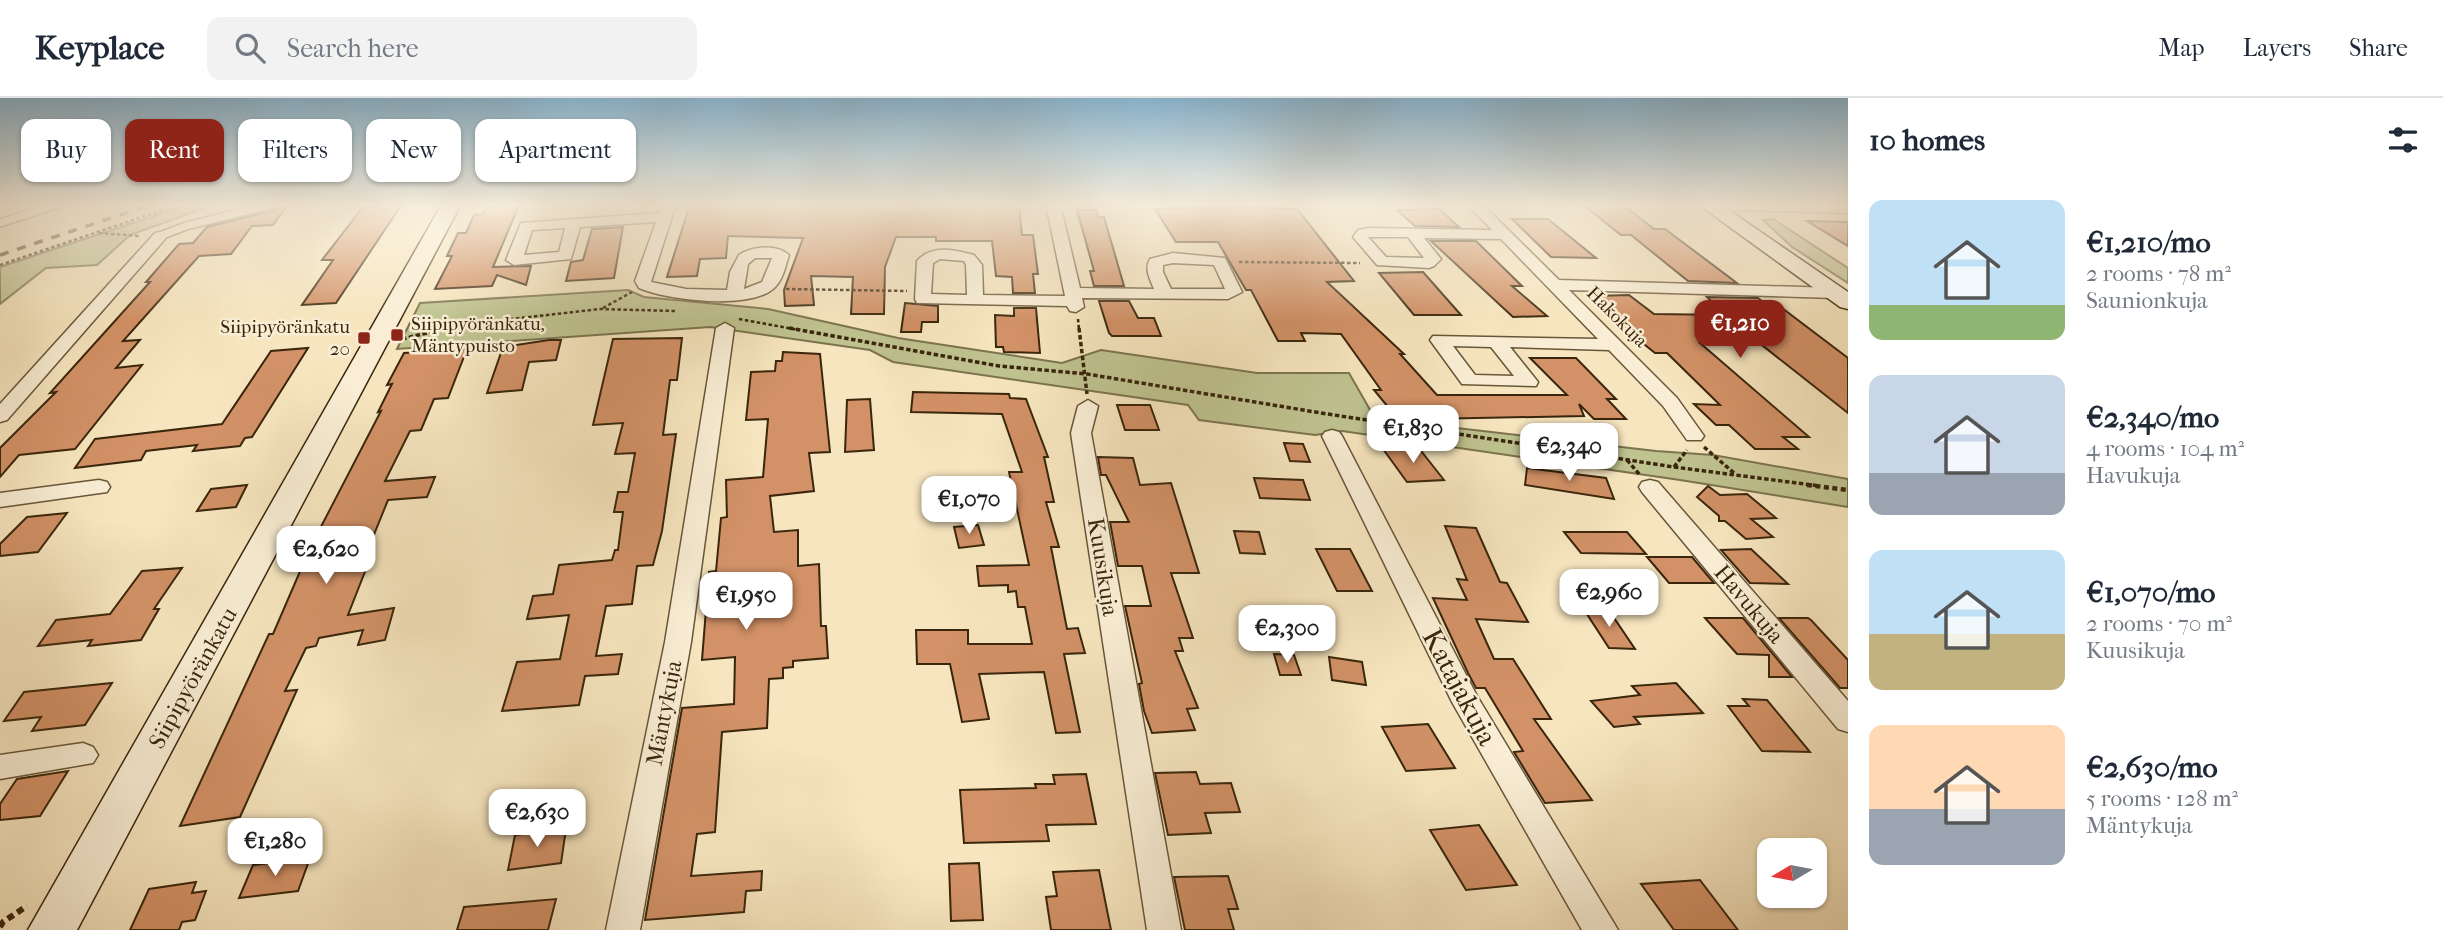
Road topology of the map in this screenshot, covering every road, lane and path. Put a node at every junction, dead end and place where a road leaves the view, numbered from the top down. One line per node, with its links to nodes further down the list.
1 (66, 243): 12 (path)
2 (154, 243): 30 (street)
3 (431, 243): 26 (street, Siipipyöränkatu)
4 (656, 243): 13 (street)
5 (1061, 243): 21 (street)
6 (1365, 243): 11 (street)
7 (1420, 243): 11 (street)
8 (1513, 243): 14 (street, Hakokuja)
9 (1762, 243): 19 (street)
10 (1220, 261): 11 (path); 18 (street); 18 (street)
11 (1382, 262)
12 (0, 265)
13 (645, 285): 17 (street); 22 (path)
14 (1555, 285): 19 (street); 27 (street, Hakokuja)
15 (764, 288): 16 (path); 17 (street); 17 (street)
16 (923, 292): 20 (street); 20 (street)
17 (735, 294)
18 (1165, 294): 21 (street)
19 (1841, 297)
20 (975, 299): 21 (street)
21 (1074, 302): 28 (path)
22 (600, 309): 23 (path); 26 (path)
23 (679, 311)
24 (727, 322): 28 (path); 42 (street, Mäntykuja)
25 (1496, 342): 27 (street)
26 (376, 345): 41 (street, Siipipyöränkatu)
27 (1615, 345): 32 (street, Hakokuja)
28 (1087, 374): 29 (path); 33 (path)
29 (1088, 407): 43 (street, Kuusikuja)
30 (0, 416)
31 (1332, 436): 44 (street, Katajakuja)
32 (1694, 436): 33 (path)
33 (1735, 473): 36 (path)
34 (99, 487): 37 (street)
35 (1650, 487): 38 (street, Havukuja)
36 (1848, 490)
37 (0, 500)
38 (1848, 721)
39 (83, 755): 40 (street)
40 (0, 766)
41 (52, 930)
42 (623, 930)
43 (1164, 930)
44 (1601, 930)

